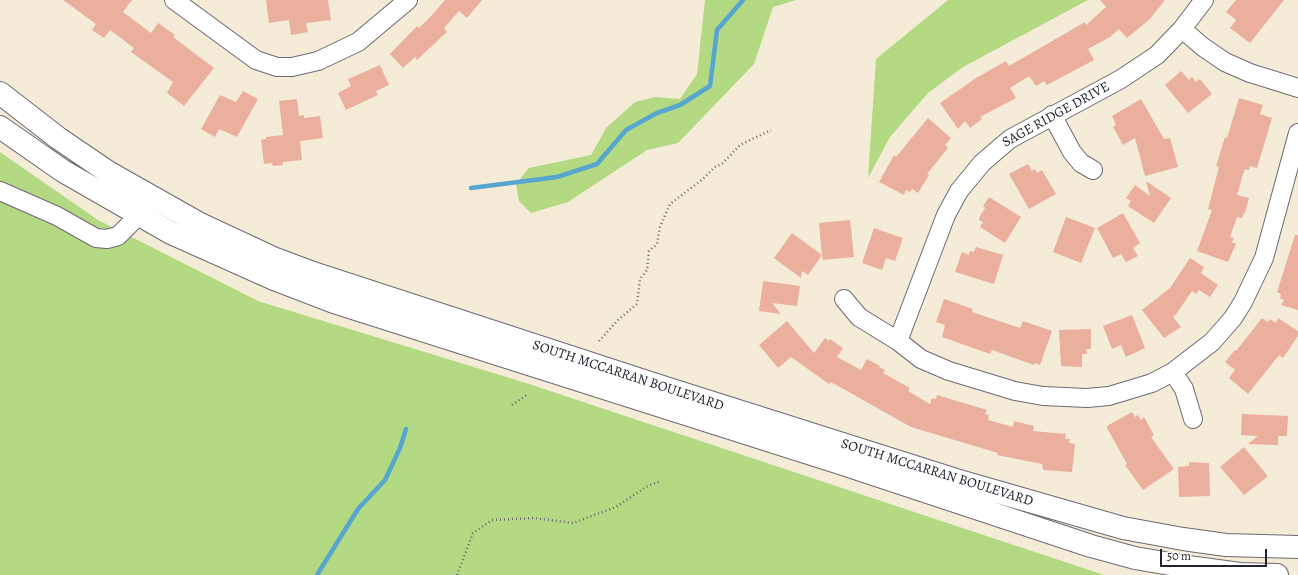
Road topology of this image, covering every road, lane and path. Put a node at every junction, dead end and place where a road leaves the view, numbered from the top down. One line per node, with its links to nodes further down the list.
1 (174, 0): 2 (street)
2 (408, 0)
3 (1204, 0): 4 (street, SAGE RIDGE DRIVE)
4 (1182, 28): 5 (street); 7 (street, SAGE RIDGE DRIVE)
5 (1298, 88)
6 (0, 94): 23 (main road, SOUTH MCCARRAN BOULEVARD)
7 (1052, 115): 11 (street); 16 (street, SAGE RIDGE DRIVE)
8 (0, 127): 13 (main road, SOUTH MCCARRAN BOULEVARD)
9 (772, 130): 15 (path)
10 (1298, 133): 17 (street)
11 (1093, 170)
12 (0, 191): 13 (street)
13 (139, 215): 26 (main road, SOUTH MCCARRAN BOULEVARD)
14 (844, 299): 16 (street)
15 (600, 341)
16 (898, 341): 17 (street)
17 (1173, 372): 20 (street)
18 (528, 394): 19 (path)
19 (512, 405)
20 (1193, 420)
21 (660, 481): 25 (path)
22 (1298, 534): 23 (main road)
23 (1268, 547): 24 (main road, SOUTH MCCARRAN BOULEVARD)
24 (1298, 547)
25 (457, 575)
26 (1277, 575)

